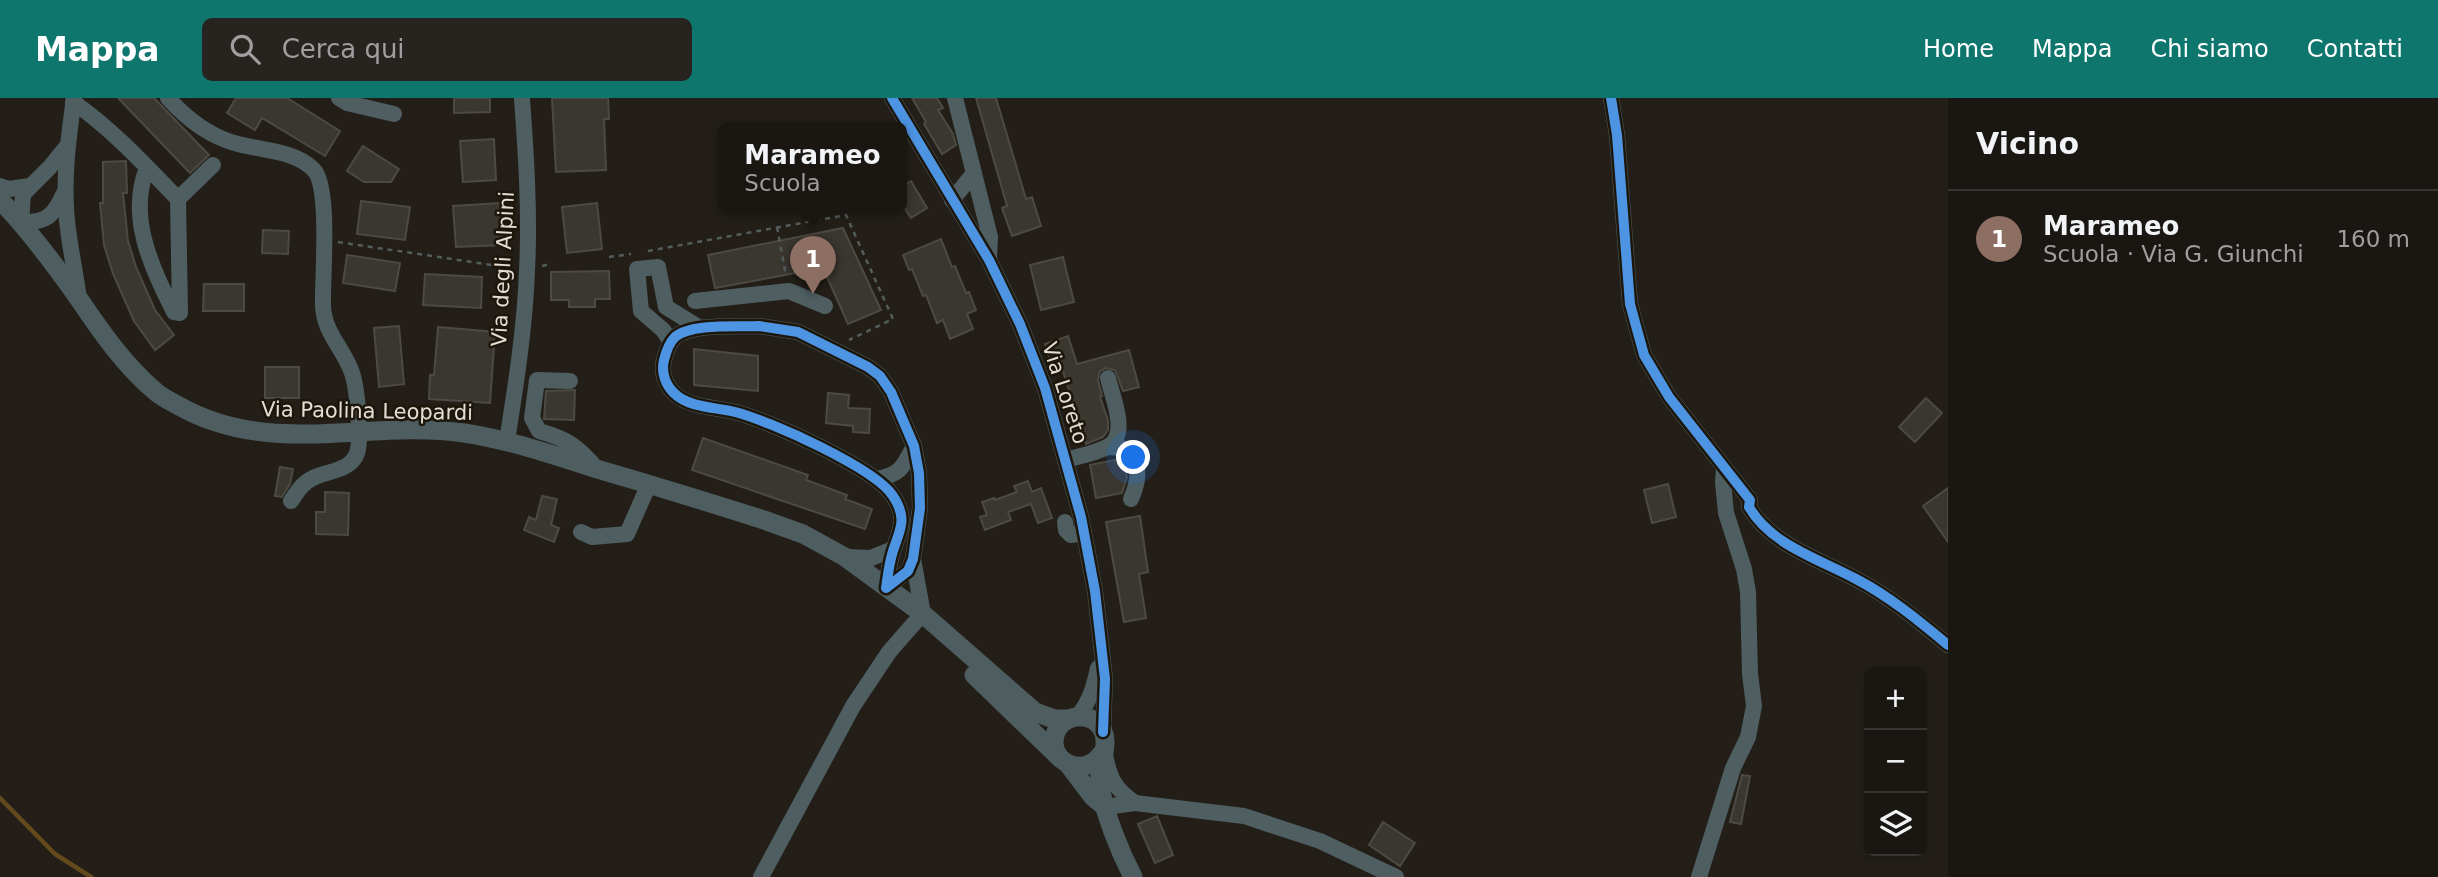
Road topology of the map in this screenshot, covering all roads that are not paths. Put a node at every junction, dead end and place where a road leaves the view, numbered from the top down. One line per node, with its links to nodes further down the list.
1 (168, 98): 30 (street)
2 (339, 98): 8 (street)
3 (522, 98): 31 (street, Via degli Alpini)
4 (892, 98): 9 (street, Via Loreto)
5 (955, 98): 14 (street)
6 (1611, 98): 36 (street)
7 (73, 100): 11 (street); 13 (street)
8 (394, 114)
9 (906, 122)
10 (907, 124): 20 (street, Via Loreto)
11 (67, 146): 16 (street); 17 (street)
12 (213, 165): 18 (street)
13 (147, 168): 18 (street); 18 (street)
14 (974, 173): 20 (street); 22 (street)
15 (0, 186): 16 (street)
16 (30, 186): 21 (street)
17 (66, 189): 21 (street); 23 (street)
18 (178, 199)
19 (0, 200): 21 (main road, Via Paolina Leopardi)
20 (951, 200): 22 (street, Via Loreto)
21 (20, 222): 23 (main road, Via Paolina Leopardi)
22 (989, 260): 34 (street, Via Loreto)
23 (79, 299): 30 (main road, Via Paolina Leopardi)
24 (695, 301): 25 (street)
25 (825, 306)
26 (700, 328): 27 (street); 27 (street); 32 (street)
27 (671, 342): 37 (street)
28 (1108, 378): 33 (street)
29 (570, 381): 35 (street)
30 (360, 433): 31 (main road, Via Paolina Leopardi); 40 (street)
31 (507, 441): 35 (main road, Via Paolina Leopardi)
32 (914, 446): 37 (street); 46 (street)
33 (1108, 447): 34 (street); 39 (street)
34 (1066, 460): 43 (street, Via Loreto)
35 (597, 469): 38 (main road, Via Paolina Leopardi)
36 (1724, 469): 49 (street); 59 (street)
37 (877, 479): 44 (street)
38 (649, 484): 42 (street); 45 (main road, Via Paolina Leopardi)
39 (1131, 499)
40 (291, 501)
41 (1065, 522): 43 (street)
42 (582, 532)
43 (1084, 533): 50 (street, Via Loreto)
44 (893, 549): 45 (street); 47 (street)
45 (845, 557): 47 (main road, Via Paolina Leopardi)
46 (913, 559): 47 (street); 48 (street)
47 (886, 588): 48 (main road, Via Paolina Leopardi)
48 (920, 617): 51 (main road, Via Paolina Leopardi); 53 (main road, Via Paolina Leopardi); 56 (street)
49 (1948, 645)
50 (1101, 656): 51 (street, Via Loreto); 52 (street, Via Loreto)
51 (1073, 718): 52 (main road); 53 (main road)
52 (1103, 744): 53 (main road); 54 (street, Via Loreto); 55 (main road)
53 (1064, 761): 55 (main road, Via Paolina Leopardi)
54 (1135, 803): 55 (street); 58 (street)
55 (1105, 807): 57 (main road)
56 (761, 877)
57 (1133, 877)
58 (1396, 877)
59 (1699, 877)

